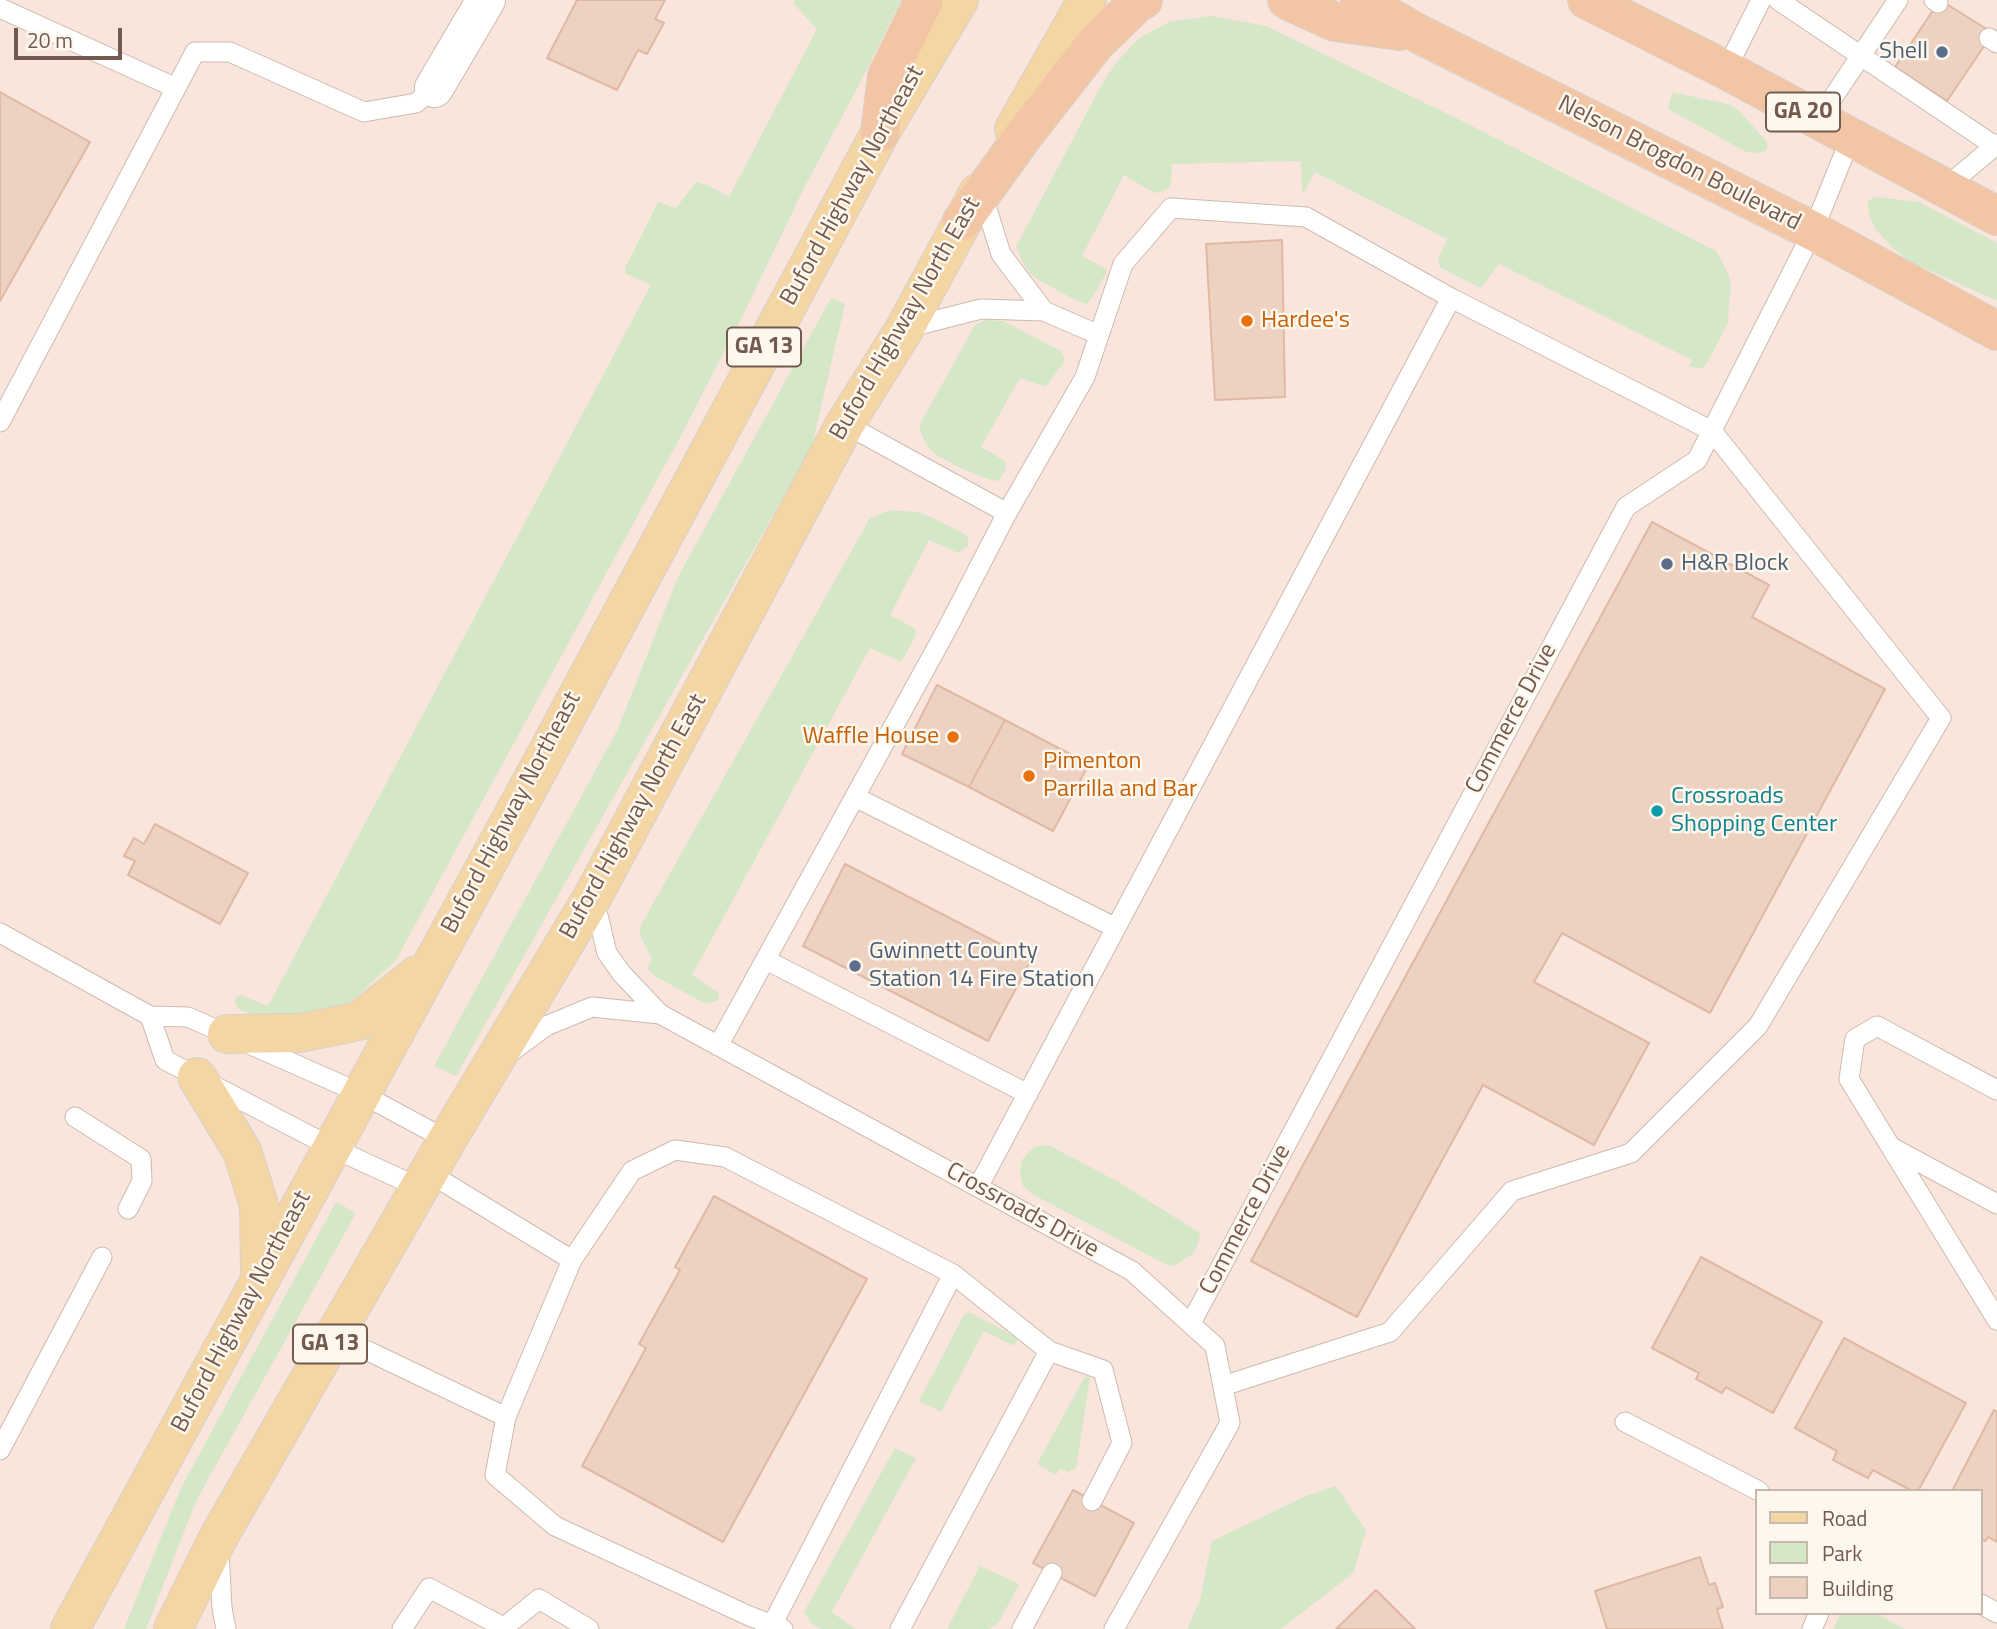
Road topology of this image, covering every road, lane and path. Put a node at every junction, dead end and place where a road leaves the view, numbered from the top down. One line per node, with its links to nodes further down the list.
1 (486, 0): 17 (street)
2 (924, 0): 19 (highway)
3 (959, 0): 19 (main road, Buford Highway Northeast / GA 13)
4 (1087, 0): 23 (main road, Buford Highway North East / GA 13)
5 (1143, 0): 23 (highway)
6 (1287, 0): 13 (highway)
7 (1360, 0): 13 (highway, Nelson Brogdon Boulevard)
8 (1761, 0): 15 (lane)
9 (1778, 0): 14 (lane)
10 (1898, 0): 14 (lane)
11 (1599, 4): 15 (highway, GA 20)
12 (0, 8): 16 (lane)
13 (1419, 34): 25 (highway, Nelson Brogdon Boulevard)
14 (1859, 55): 18 (lane); 21 (lane)
15 (1726, 70): 18 (highway, GA 20)
16 (176, 88): 17 (lane); 31 (lane)
17 (434, 88)
18 (1818, 120): 20 (highway, GA 20)
19 (880, 133): 40 (main road, Buford Highway Northeast / GA 13)
20 (1851, 137): 22 (highway, GA 20); 25 (lane, Commerce Drive)
21 (1996, 145): 22 (lane)
22 (1945, 188): 24 (highway, GA 20)
23 (972, 207): 27 (lane); 28 (main road, Buford Highway North East / GA 13)
24 (1997, 216)
25 (1813, 231): 29 (highway, Nelson Brogdon Boulevard); 33 (lane, Commerce Drive)
26 (1451, 298): 30 (lane); 33 (lane); 37 (lane)
27 (1044, 311): 28 (lane); 30 (lane)
28 (905, 328): 32 (main road, Buford Highway North East / GA 13)
29 (1997, 331)
30 (1099, 335): 34 (lane)
31 (0, 422)
32 (845, 424): 34 (lane); 36 (main road, Buford Highway North East / GA 13)
33 (1712, 431): 63 (lane, Commerce Drive); 66 (lane)
34 (1007, 513): 35 (lane)
35 (855, 797): 37 (lane); 39 (lane)
36 (593, 896): 41 (lane, Crossroads Drive); 45 (main road, Buford Highway North East / GA 13)
37 (1116, 929): 49 (lane)
38 (0, 933): 42 (lane)
39 (766, 960): 44 (lane); 49 (lane)
40 (429, 964): 43 (main road); 48 (main road, Buford Highway Northeast / GA 13)
41 (660, 1014): 44 (lane, Crossroads Drive); 45 (lane)
42 (150, 1016): 43 (lane); 46 (lane)
43 (227, 1034): 48 (lane)
44 (718, 1046): 55 (lane, Crossroads Drive)
45 (496, 1063): 51 (main road, Buford Highway North East / GA 13)
46 (197, 1077): 52 (lane); 61 (main road)
47 (1997, 1090): 53 (lane)
48 (360, 1093): 51 (lane); 52 (main road, Buford Highway Northeast / GA 13)
49 (1028, 1094): 55 (lane)
50 (75, 1117): 57 (lane)
51 (447, 1140): 54 (main road, Buford Highway North East / GA 13)
52 (331, 1147): 54 (lane); 61 (main road, Buford Highway Northeast / GA 13)
53 (1890, 1147): 56 (lane); 62 (lane)
54 (424, 1180): 59 (lane); 64 (main road, Buford Highway North East / GA 13)
55 (978, 1187): 63 (lane, Crossroads Drive)
56 (1997, 1204)
57 (128, 1209)
58 (102, 1257): 69 (lane)
59 (572, 1260): 60 (lane); 67 (lane)
60 (953, 1274): 65 (lane); 74 (lane)
61 (260, 1278): 76 (main road, Buford Highway Northeast / GA 13)
62 (1997, 1320)
63 (1191, 1323): 66 (lane, Crossroads Drive)
64 (334, 1338): 67 (lane); 72 (main road, Buford Highway North East / GA 13)
65 (1049, 1351): 71 (lane); 81 (lane)
66 (1223, 1386): 83 (lane, Crossroads Drive)
67 (506, 1417): 74 (lane)
68 (1625, 1422): 70 (lane)
69 (0, 1450)
70 (1756, 1489)
71 (1092, 1500)
72 (218, 1538): 77 (main road, Buford Highway North East / GA 13); 78 (lane)
73 (1052, 1573): 82 (lane)
74 (778, 1627)
75 (502, 1628): 79 (lane); 80 (lane)
76 (70, 1629)
77 (173, 1629)
78 (226, 1629)
79 (402, 1629)
80 (589, 1629)
81 (900, 1629)
82 (1023, 1629)
83 (1114, 1629)

